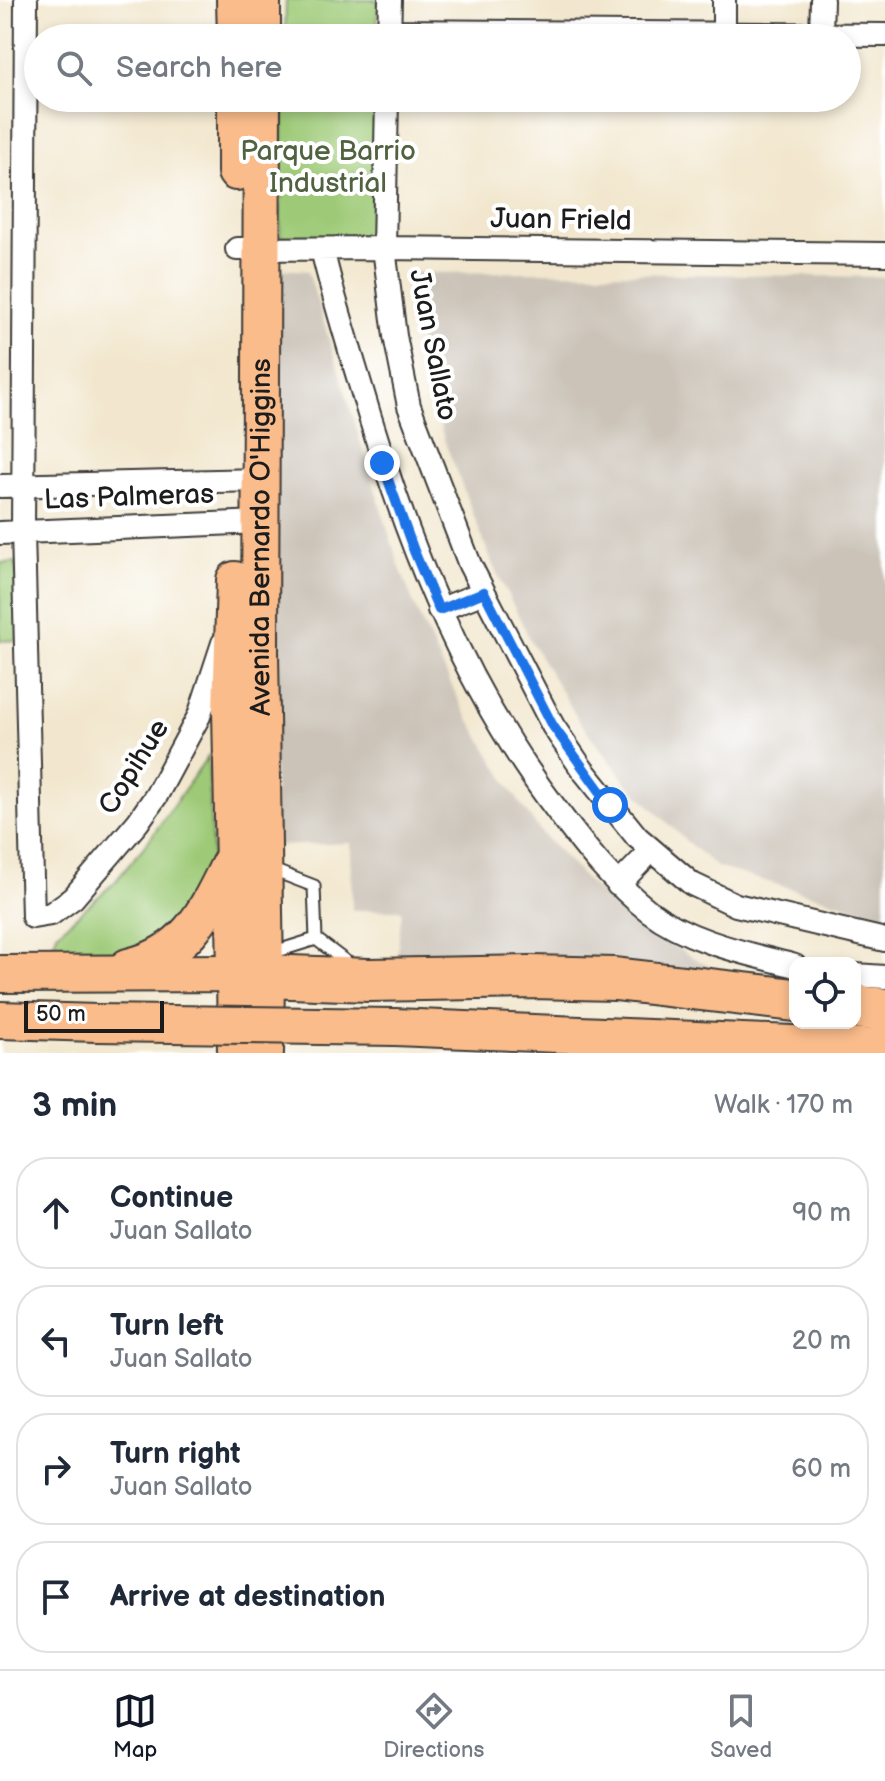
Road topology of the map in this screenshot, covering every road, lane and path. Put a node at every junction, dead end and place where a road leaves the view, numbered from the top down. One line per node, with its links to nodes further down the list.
1 (26, 0): 7 (street)
2 (235, 0): 8 (main road)
3 (262, 0): 9 (main road)
4 (390, 0): 10 (street)
5 (724, 0): 11 (street)
6 (822, 0): 12 (street)
7 (26, 24)
8 (236, 24)
9 (262, 24)
10 (389, 24)
11 (724, 24)
12 (821, 24)
13 (861, 35): 14 (street)
14 (885, 35)
15 (25, 112): 25 (street)
16 (237, 112): 20 (main road, Avenida Bernardo O'Higgins)
17 (261, 112): 20 (main road, Avenida Bernardo O'Higgins)
18 (387, 112): 19 (street, Juan Sallato)
19 (384, 248): 21 (street, Juan Frield); 22 (street, Juan Frield); 28 (street, Juan Sallato)
20 (248, 249): 21 (street, Juan Frield); 23 (main road, Avenida Bernardo O'Higgins)
21 (322, 249): 30 (street)
22 (885, 254)
23 (248, 480): 25 (street, Las Palmeras); 26 (main road, Avenida Bernardo O'Higgins)
24 (0, 486): 25 (street, Las Palmeras)
25 (23, 486): 27 (street)
26 (247, 522): 27 (street, Las Palmeras); 29 (main road, Avenida Bernardo O'Higgins); 32 (main road, Avenida Bernardo O'Higgins)
27 (11, 532): 29 (street, Copihue)
28 (484, 592): 30 (street); 31 (street, Juan Sallato)
29 (236, 608): 32 (main road, Avenida Bernardo O'Higgins)
30 (439, 610): 33 (street)
31 (650, 852): 33 (street); 35 (street, Juan Sallato)
32 (247, 862): 34 (lane); 37 (main road); 38 (main road)
33 (618, 885): 36 (street)
34 (316, 939): 37 (lane); 42 (lane)
35 (885, 940)
36 (789, 964)
37 (255, 968): 38 (main road); 42 (highway); 48 (highway); 49 (highway)
38 (104, 973): 39 (main road)
39 (0, 974)
40 (861, 975): 41 (street)
41 (885, 977)
42 (369, 980): 43 (highway)
43 (789, 999)
44 (861, 1008): 45 (highway)
45 (885, 1010)
46 (0, 1020): 47 (main road, bridge)
47 (885, 1048)
48 (237, 1053)
49 (264, 1053)

